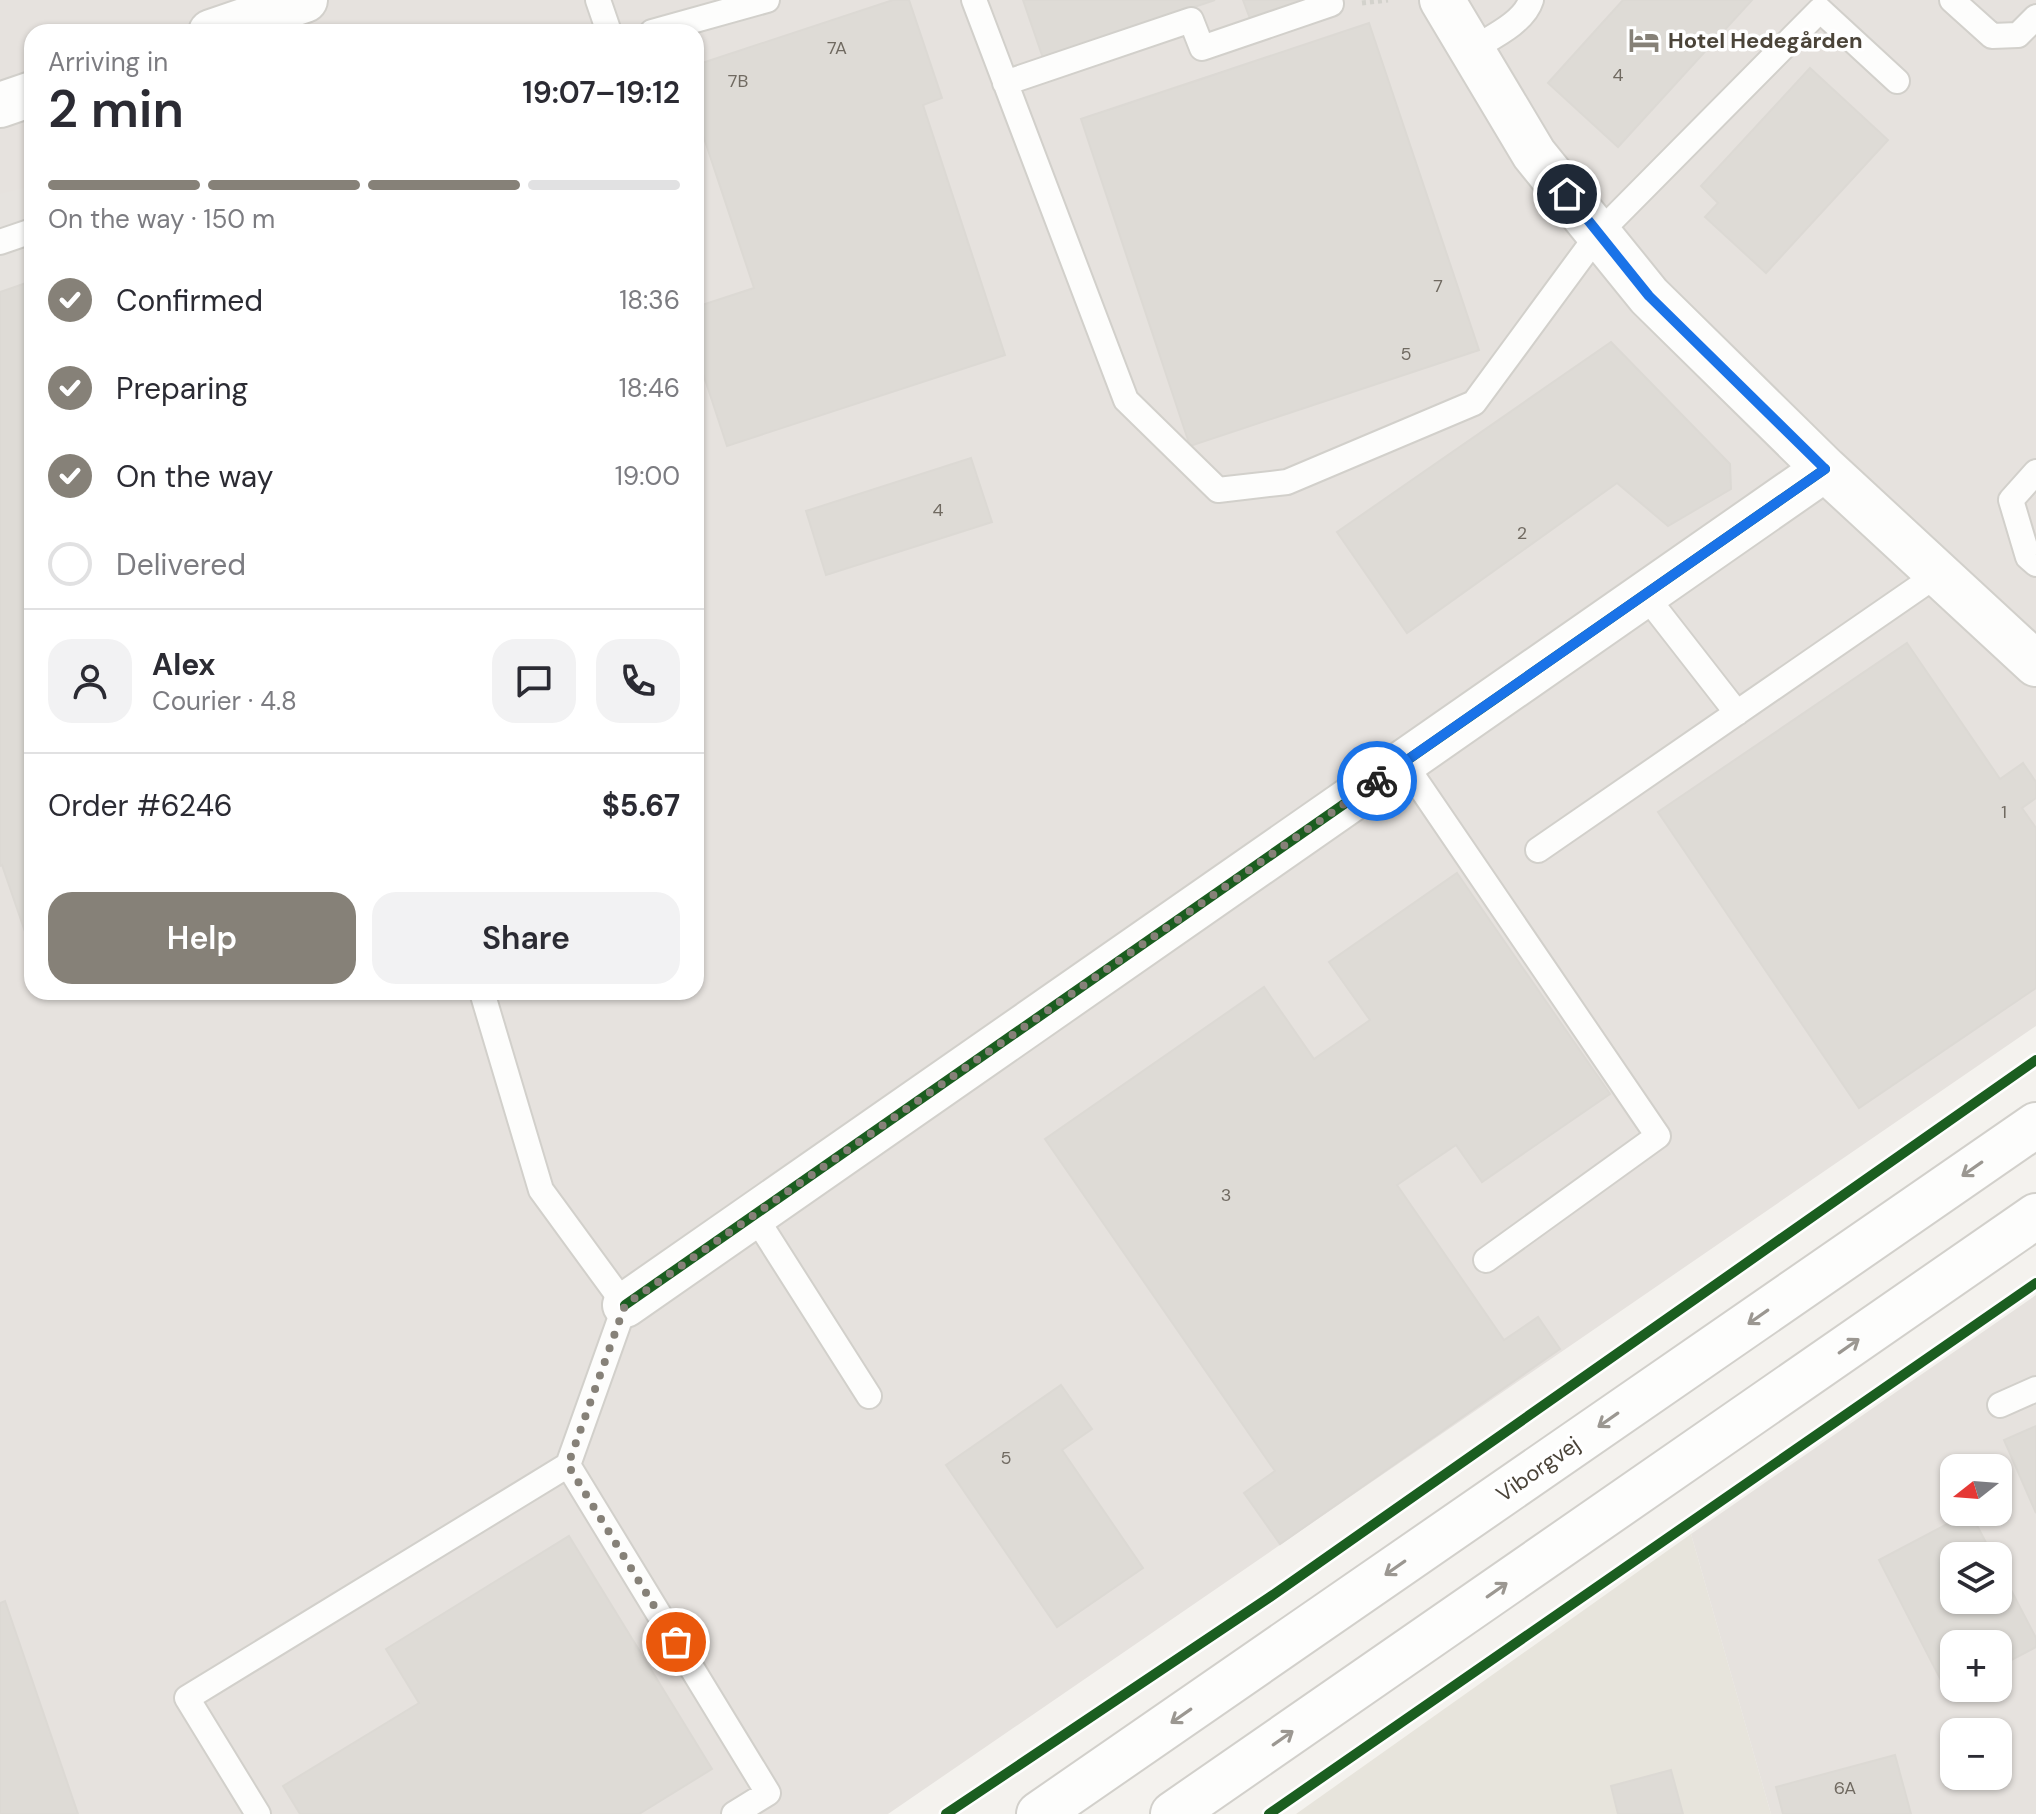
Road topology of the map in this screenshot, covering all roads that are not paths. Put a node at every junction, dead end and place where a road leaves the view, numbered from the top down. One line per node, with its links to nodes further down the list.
1 (598, 0): 11 (lane)
2 (767, 0): 12 (lane)
3 (974, 0): 15 (lane)
4 (1330, 0): 15 (lane)
5 (1442, 0): 13 (street)
6 (1531, 0): 13 (lane)
7 (1952, 0): 9 (lane)
8 (298, 12): 10 (street)
9 (2036, 17)
10 (218, 20)
11 (606, 24)
12 (681, 24)
13 (1471, 50): 18 (street)
14 (1897, 81): 18 (lane)
15 (1005, 83): 18 (lane)
16 (24, 97): 17 (street)
17 (0, 105)
18 (1599, 233): 21 (street)
19 (24, 234): 20 (lane)
20 (0, 242)
21 (1825, 469): 24 (street); 25 (street)
22 (2036, 472): 23 (lane)
23 (2036, 564)
24 (1938, 574): 26 (street); 27 (lane)
25 (1645, 595): 27 (lane); 28 (street)
26 (2036, 664)
27 (1737, 713): 29 (lane)
28 (1404, 763): 32 (street); 34 (lane)
29 (1538, 850)
30 (484, 1000): 35 (lane)
31 (2036, 1125): 42 (street, Viborgvej, one-way to 42)
32 (754, 1215): 35 (street); 37 (lane)
33 (2036, 1216): 43 (street, one-way to 33)
34 (1486, 1260)
35 (625, 1305): 39 (lane)
36 (2036, 1389): 38 (lane)
37 (869, 1396)
38 (2000, 1405)
39 (568, 1465): 40 (lane); 41 (lane)
40 (258, 1814)
41 (734, 1814)
42 (1039, 1814)
43 (1173, 1814)

